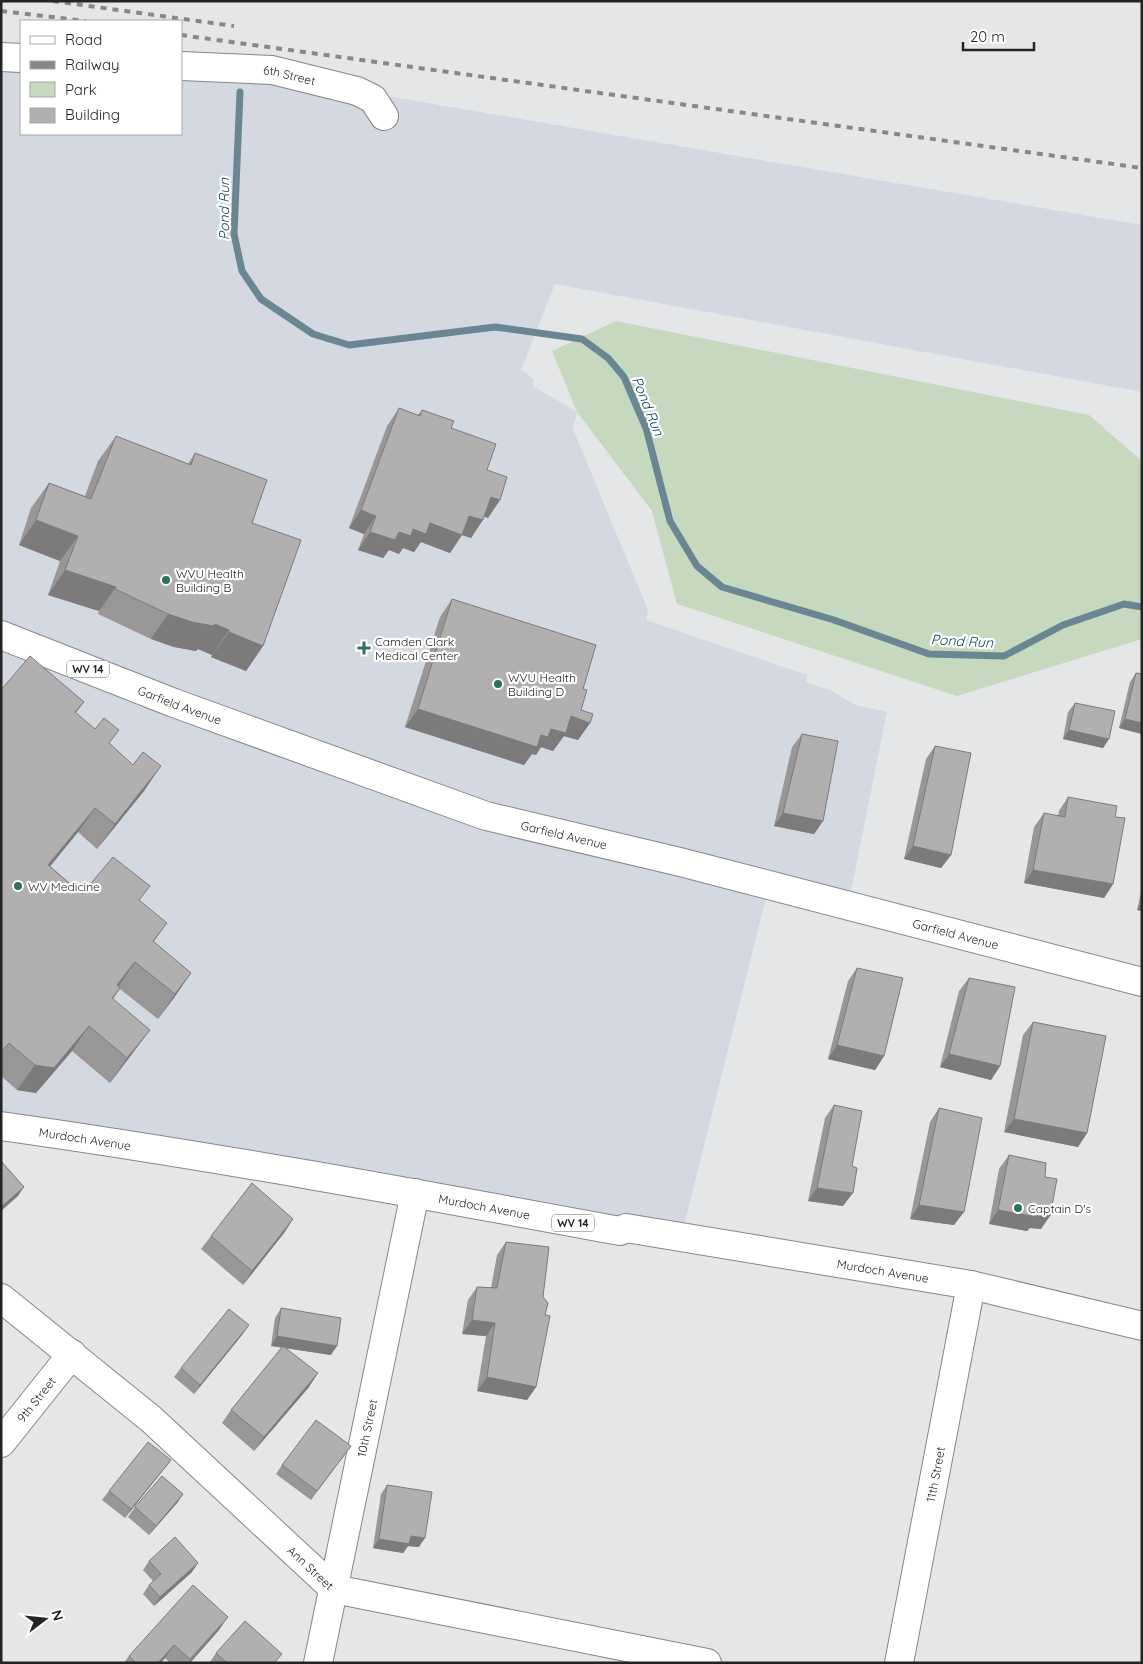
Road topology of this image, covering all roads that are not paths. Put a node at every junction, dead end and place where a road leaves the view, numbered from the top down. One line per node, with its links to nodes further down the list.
1 (1, 57): 2 (main road)
2 (20, 58)
3 (182, 66): 4 (main road, 6th Street)
4 (384, 116)
5 (1, 635): 6 (main road, Garfield Avenue / WV 14)
6 (1142, 982)
7 (1, 1126): 8 (main road, Murdoch Avenue / WV 14)
8 (415, 1193): 9 (main road, Murdoch Avenue / WV 14); 14 (main road, 10th Street)
9 (971, 1285): 11 (main road, Murdoch Avenue / WV 14); 17 (main road, 11th Street)
10 (1, 1298): 12 (main road, Ann Street)
11 (1142, 1326)
12 (72, 1354): 13 (main road, 9th Street); 14 (main road, Ann Street)
13 (1, 1443)
14 (334, 1589): 15 (main road, 10th Street); 16 (main road, Ann Street)
15 (318, 1663)
16 (707, 1663)
17 (899, 1663)

